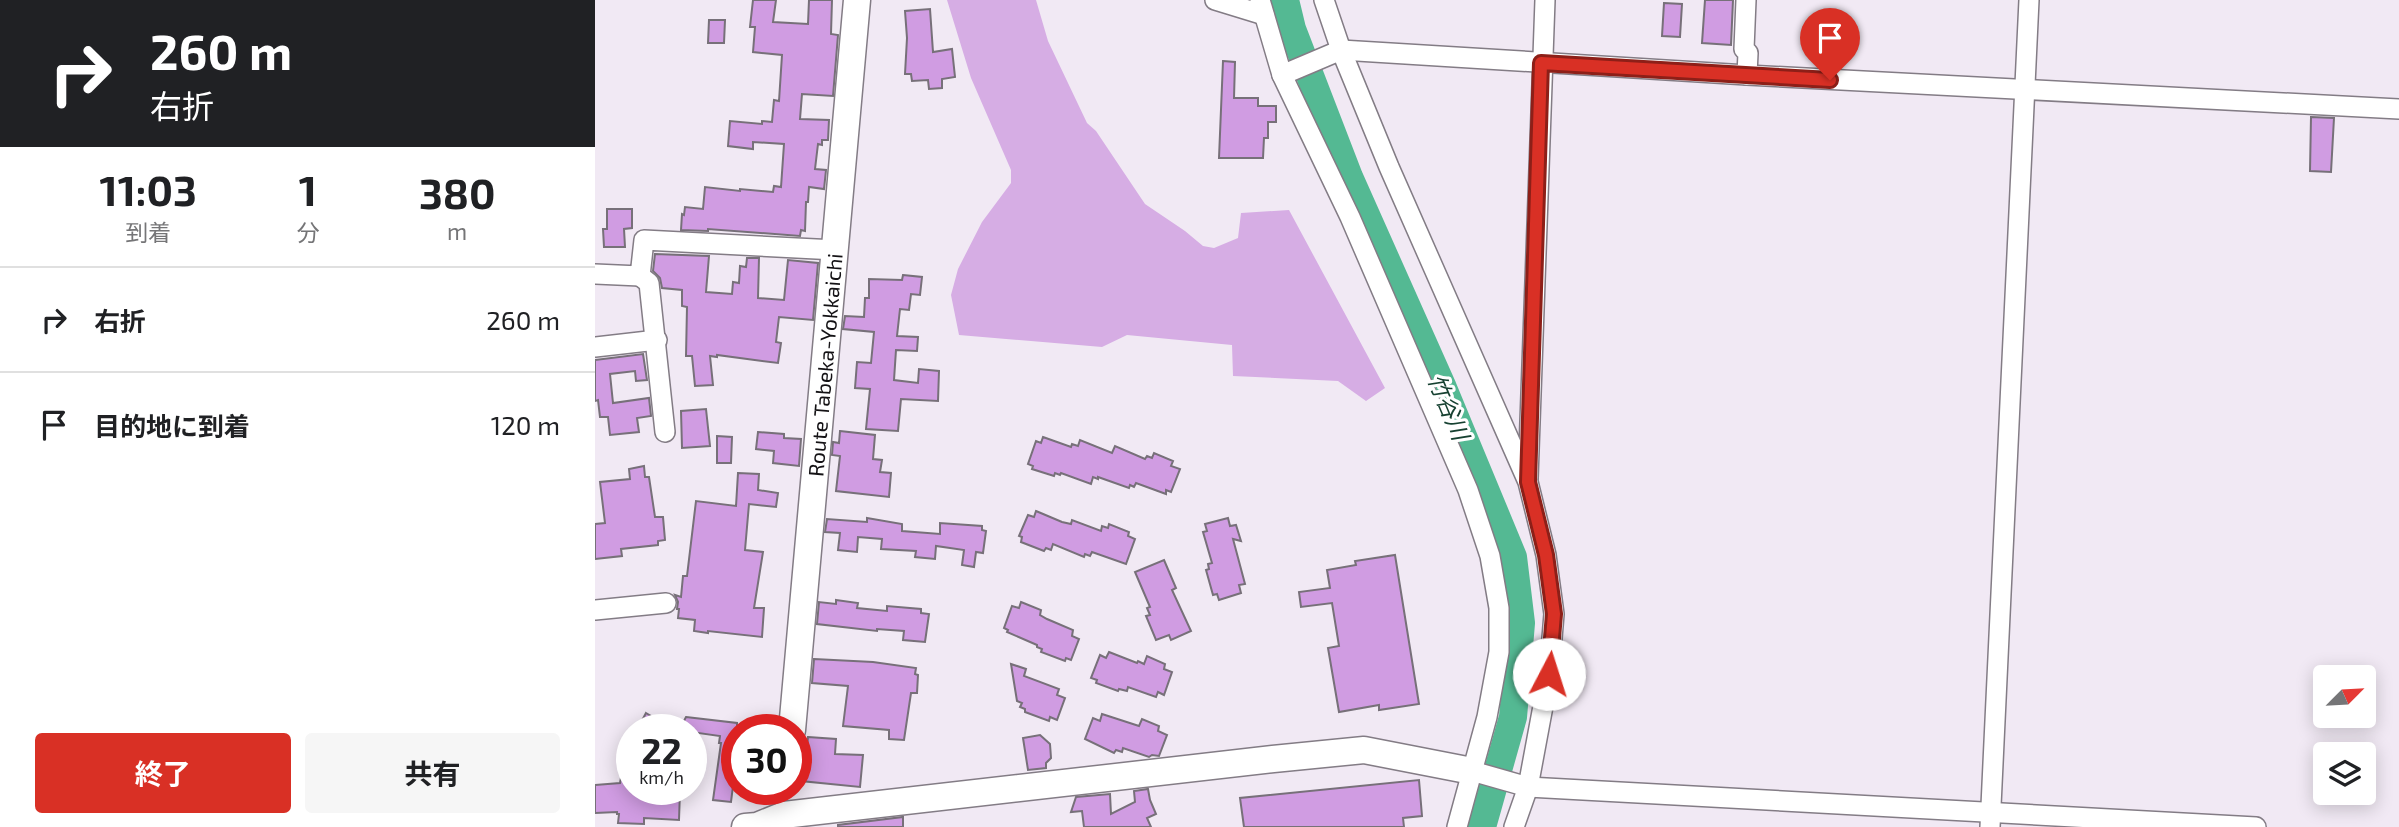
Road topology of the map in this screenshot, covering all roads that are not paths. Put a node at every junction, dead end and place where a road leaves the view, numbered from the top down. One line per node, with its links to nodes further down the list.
1 (857, 0): 14 (street, Route Tabeka-Yokkaichi)
2 (1215, 0): 7 (street)
3 (1324, 0): 8 (street)
4 (1545, 0): 9 (street)
5 (1746, 0): 11 (street)
6 (2029, 0): 12 (street)
7 (1262, 8): 10 (street)
8 (1341, 50): 9 (street); 10 (street); 20 (street)
9 (1541, 63): 11 (street); 20 (street)
10 (1286, 73): 24 (street)
11 (1747, 75): 12 (street)
12 (2024, 90): 13 (street); 27 (street)
13 (2399, 109)
14 (836, 250): 16 (street); 23 (street, Route Tabeka-Yokkaichi)
15 (595, 274): 16 (street)
16 (640, 276): 17 (street)
17 (657, 340): 18 (street); 19 (street)
18 (595, 347)
19 (665, 432)
20 (1528, 482): 25 (street)
21 (666, 603): 22 (street)
22 (595, 610)
23 (793, 714)
24 (1476, 772): 25 (street); 26 (street); 29 (street)
25 (1523, 786): 27 (street); 30 (street)
26 (784, 810): 28 (street)
27 (1990, 820): 31 (street)
28 (745, 827)
29 (1457, 827)
30 (1514, 827)
31 (2256, 827)

